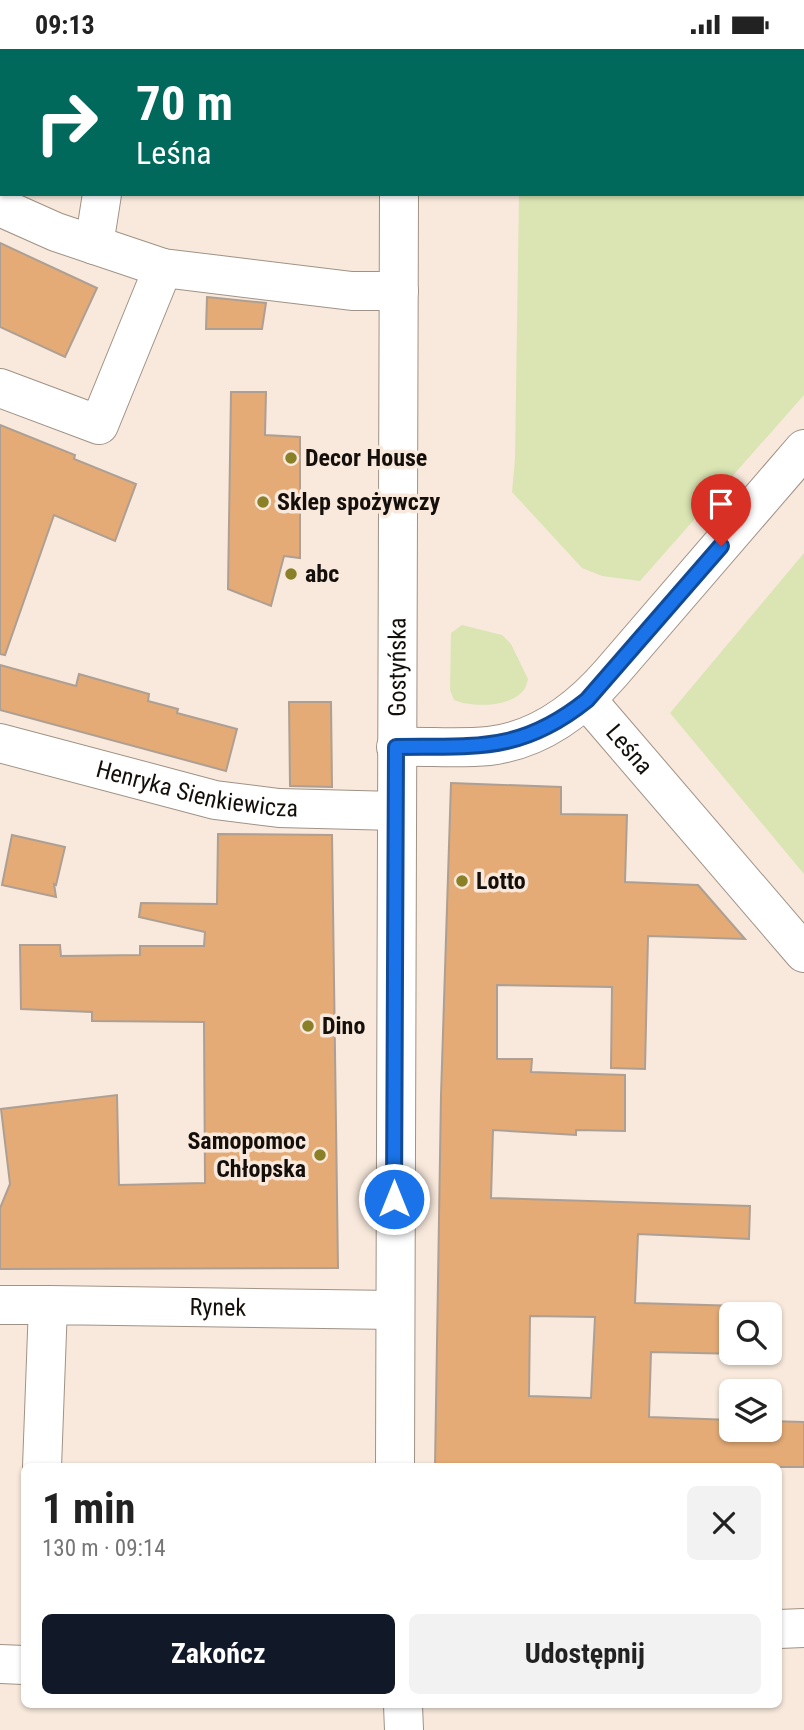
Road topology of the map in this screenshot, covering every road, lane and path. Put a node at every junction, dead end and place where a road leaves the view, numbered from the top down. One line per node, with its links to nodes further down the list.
1 (102, 196): 4 (street)
2 (399, 196): 6 (street, Gostyńska)
3 (0, 207): 4 (street)
4 (94, 245): 5 (street)
5 (163, 268): 6 (street); 7 (street)
6 (399, 291): 11 (street, Gostyńska)
7 (0, 388)
8 (804, 449): 9 (street)
9 (587, 700): 11 (street, Leśna); 13 (street, Leśna)
10 (0, 743): 12 (street, Henryka Sienkiewicza)
11 (396, 747): 12 (street, Gostyńska)
12 (397, 811): 16 (street, Gostyńska)
13 (804, 953)
14 (0, 1305): 15 (street, Rynek)
15 (48, 1305): 16 (street, Rynek); 17 (street)
16 (394, 1310): 18 (street)
17 (42, 1463)
18 (395, 1463)
19 (782, 1629): 20 (street)
20 (804, 1629)
21 (0, 1664): 22 (street)
22 (21, 1665)
23 (403, 1708): 24 (street)
24 (404, 1730)

